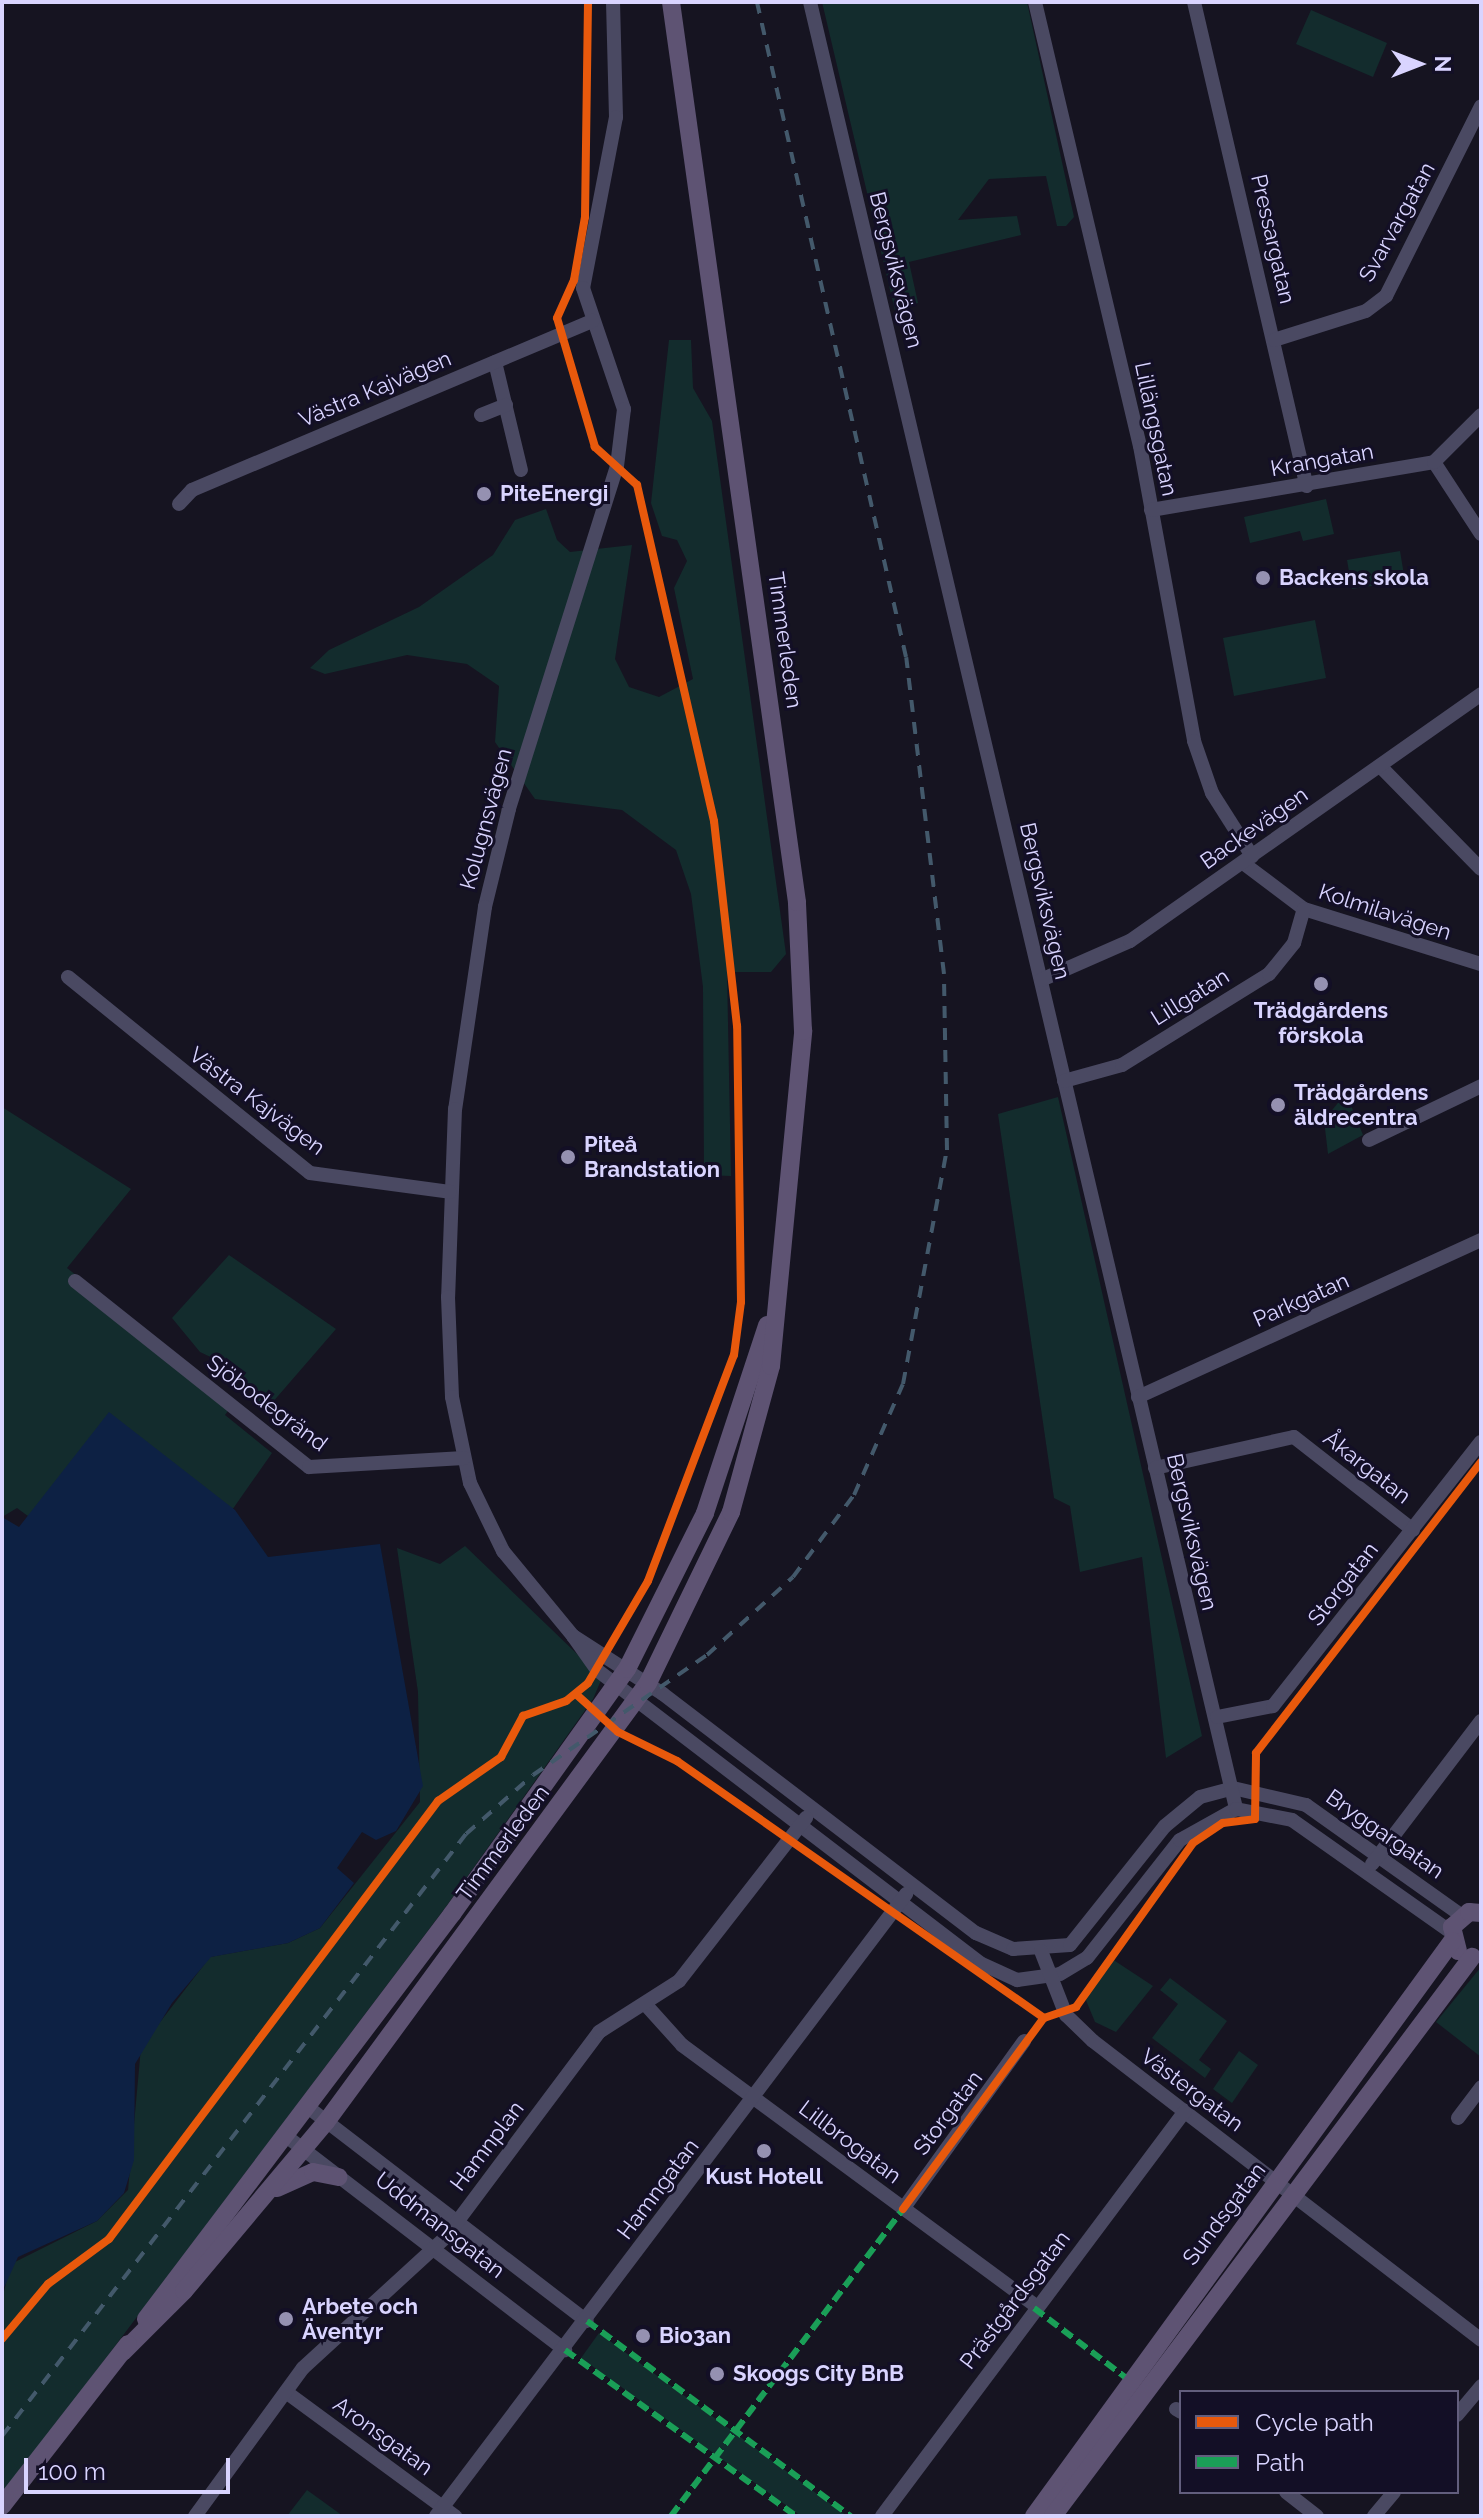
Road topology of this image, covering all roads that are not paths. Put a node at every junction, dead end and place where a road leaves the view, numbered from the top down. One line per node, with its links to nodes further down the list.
1 (613, 2): 8 (street, Kolugnsvägen)
2 (671, 2): 34 (main road, Timmerleden)
3 (810, 2): 27 (street, Bergsviksvägen)
4 (1035, 2): 18 (street, Lillängsgatan)
5 (1194, 2): 9 (street, Pressargatan)
6 (1481, 106): 7 (street, Svarvargatan)
7 (1477, 126): 9 (street, Svarvargatan)
8 (593, 321): 10 (street, Västra Kajvägen); 31 (street, Kolugnsvägen)
9 (1274, 340): 16 (street, Pressargatan)
10 (495, 362): 11 (street); 17 (street, Västra Kajvägen)
11 (506, 405): 12 (street); 15 (street)
12 (481, 415)
13 (1481, 415): 14 (street)
14 (1434, 462): 16 (street, Krangatan); 19 (street)
15 (521, 470)
16 (1307, 486): 18 (street, Krangatan)
17 (179, 504)
18 (1151, 510): 22 (street, Lillängsgatan)
19 (1481, 534)
20 (1481, 694): 21 (street, Backevägen)
21 (1380, 766): 22 (street, Backevägen); 23 (street)
22 (1247, 860): 24 (street, Kolmilavägen); 27 (street, Backevägen)
23 (1481, 869)
24 (1304, 909): 25 (street, Kolmilavägen); 28 (street, Lillgatan)
25 (1481, 964)
26 (68, 977): 31 (street, Västra Kajvägen)
27 (1041, 980): 28 (street, Bergsviksvägen)
28 (1064, 1081): 35 (street, Bergsviksvägen)
29 (1481, 1086): 30 (street)
30 (1369, 1140)
31 (450, 1192): 37 (street, Kolugnsvägen)
32 (1481, 1240): 35 (street, Parkgatan)
33 (75, 1281): 37 (street, Sjöbodegränd)
34 (778, 1288): 40 (main road, Timmerleden); 41 (main road, Timmerleden)
35 (1138, 1397): 38 (street, Bergsviksvägen)
36 (1481, 1442): 39 (street, Storgatan)
37 (464, 1458): 40 (street, Kolugnsvägen)
38 (1155, 1468): 39 (street, Åkargatan); 43 (street, Bergsviksvägen)
39 (1413, 1530): 43 (street, Storgatan)
40 (622, 1676): 41 (street); 42 (street); 62 (main road, Timmerleden)
41 (648, 1683): 42 (main road, Timmerleden); 46 (street)
42 (637, 1699): 48 (street); 65 (main road, Timmerleden)
43 (1217, 1717): 45 (street, Bergsviksvägen)
44 (1481, 1721): 49 (street)
45 (1233, 1788): 47 (street, Bergsviksvägen); 49 (street, Bryggargatan); 55 (street)
46 (813, 1808): 48 (street, Hamnplan); 51 (street)
47 (1233, 1810): 50 (street, Bryggargatan); 57 (street)
48 (802, 1824): 52 (street); 58 (street, Hamnplan)
49 (1378, 1857): 50 (street); 53 (street, Bryggargatan)
50 (1367, 1872): 54 (street, Bryggargatan)
51 (912, 1885): 52 (street, Hamngatan); 55 (street)
52 (900, 1900): 57 (street); 61 (street, Hamngatan)
53 (1475, 1912): 54 (main road, Sundsgatan)
54 (1451, 1937): 56 (main road, Sundsgatan); 69 (main road, Sundsgatan)
55 (1041, 1951): 57 (street, Västergatan)
56 (1476, 1957): 69 (main road, Sundsgatan)
57 (1049, 1976): 63 (street, Västergatan)
58 (646, 2005): 61 (street, Lillbrogatan); 72 (street, Hamnplan)
59 (1024, 2041): 71 (street, Storgatan)
60 (1481, 2087): 64 (street)
61 (753, 2098): 71 (street, Lillbrogatan); 75 (street, Hamngatan)
62 (309, 2108): 65 (street, Uddmansgatan); 66 (main road, Timmerleden)
63 (1185, 2111): 69 (street, Västergatan); 74 (street, Prästgårdsgatan)
64 (1458, 2118)
65 (326, 2122): 67 (main road, Timmerleden); 72 (street, Uddmansgatan)
66 (286, 2136): 67 (street, Uddmansgatan); 78 (main road, Timmerleden)
67 (303, 2149): 68 (street, Uddmansgatan); 70 (main road, Timmerleden)
68 (339, 2177): 70 (main road); 73 (street, Uddmansgatan)
69 (1284, 2189): 76 (street, Västergatan); 88 (main road, Sundsgatan); 89 (main road, Sundsgatan)
70 (264, 2195): 78 (main road, Timmerleden)
71 (903, 2209): 74 (street, Lillbrogatan)
72 (457, 2223): 73 (street, Hamnplan); 75 (street, Uddmansgatan)
73 (433, 2248): 77 (street, Uddmansgatan); 80 (street, Hamnplan)
74 (1036, 2306): 87 (street, Prästgårdsgatan)
75 (587, 2321): 77 (street, Hamngatan)
76 (1481, 2340)
77 (565, 2350): 85 (street, Hamngatan)
78 (123, 2352): 84 (main road, Timmerleden)
79 (1481, 2386): 81 (street)
80 (286, 2392): 85 (street, Aronsgatan); 86 (street, Hamnplan)
81 (1459, 2413)
82 (1289, 2494): 90 (street)
83 (1392, 2494): 91 (street)
84 (2, 2506)
85 (445, 2513)
86 (195, 2516)
87 (882, 2516)
88 (1034, 2516)
89 (1053, 2516)
90 (1317, 2516)
91 (1374, 2516)

